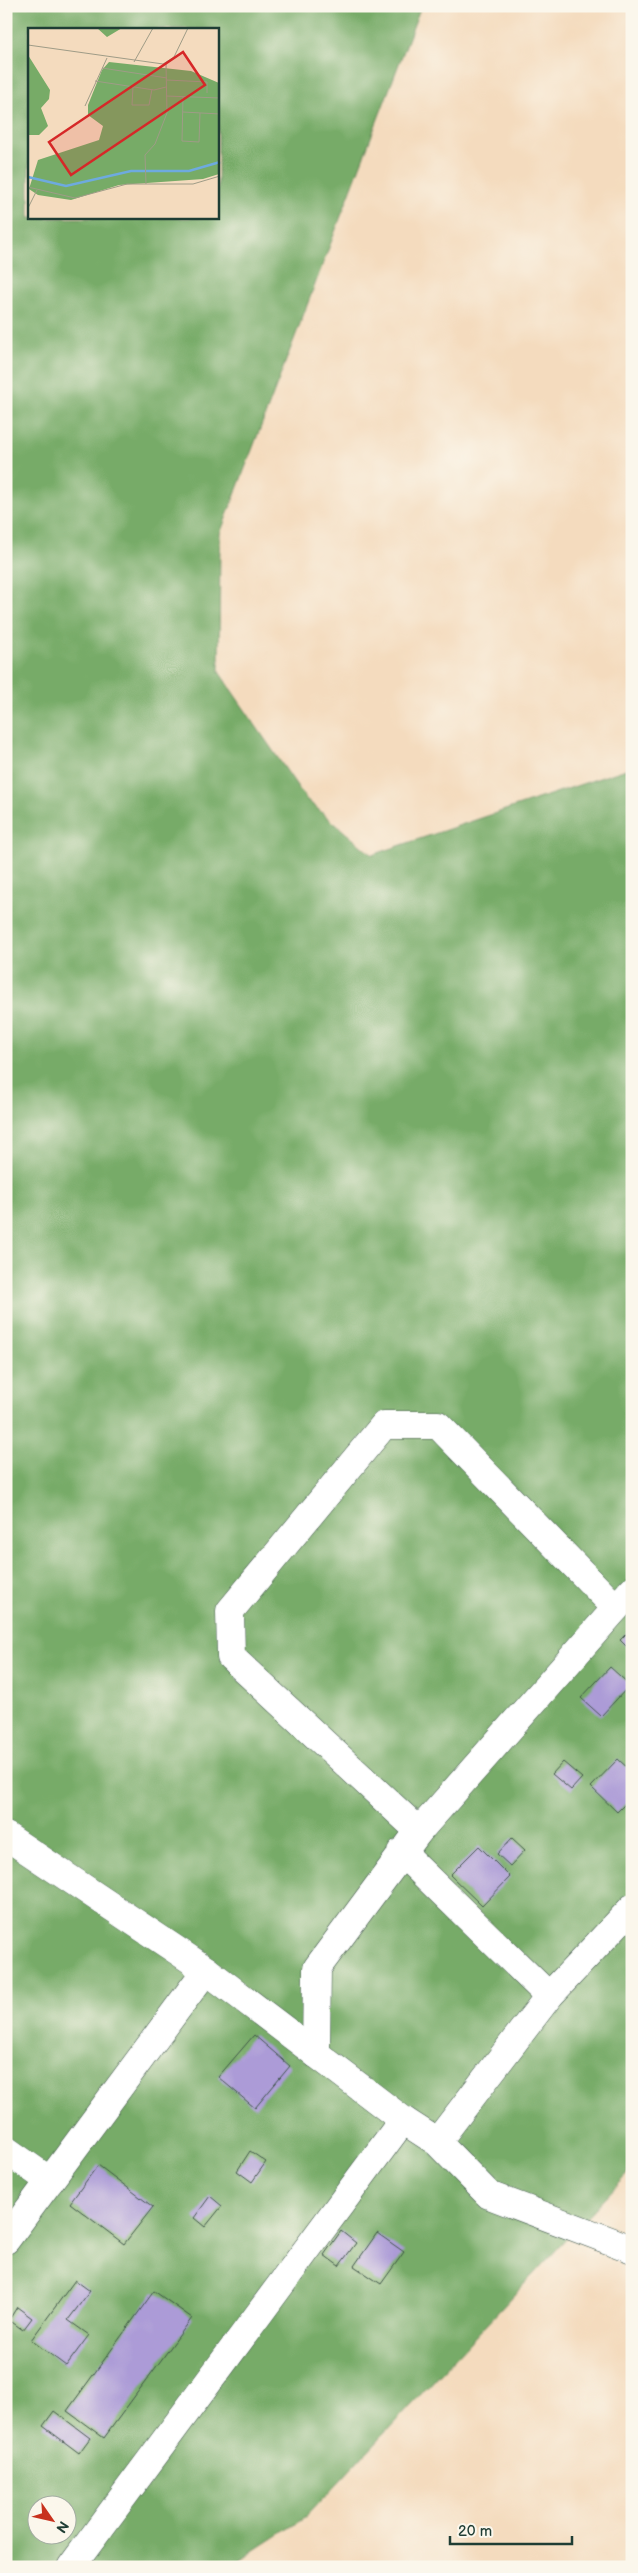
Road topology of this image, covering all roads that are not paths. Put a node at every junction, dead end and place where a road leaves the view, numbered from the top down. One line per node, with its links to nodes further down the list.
1 (624, 1599): 2 (street); 2 (street)
2 (419, 1831): 4 (street)
3 (6, 1836): 6 (street)
4 (401, 1852): 7 (street); 8 (street)
5 (632, 1908): 7 (street)
6 (206, 1970): 8 (street); 12 (street)
7 (549, 1996): 10 (street)
8 (316, 2054): 9 (street)
9 (403, 2120): 10 (street); 15 (street)
10 (437, 2142): 14 (street)
11 (6, 2150): 12 (street)
12 (50, 2181): 13 (street)
13 (6, 2240)
14 (632, 2249)
15 (71, 2567)

